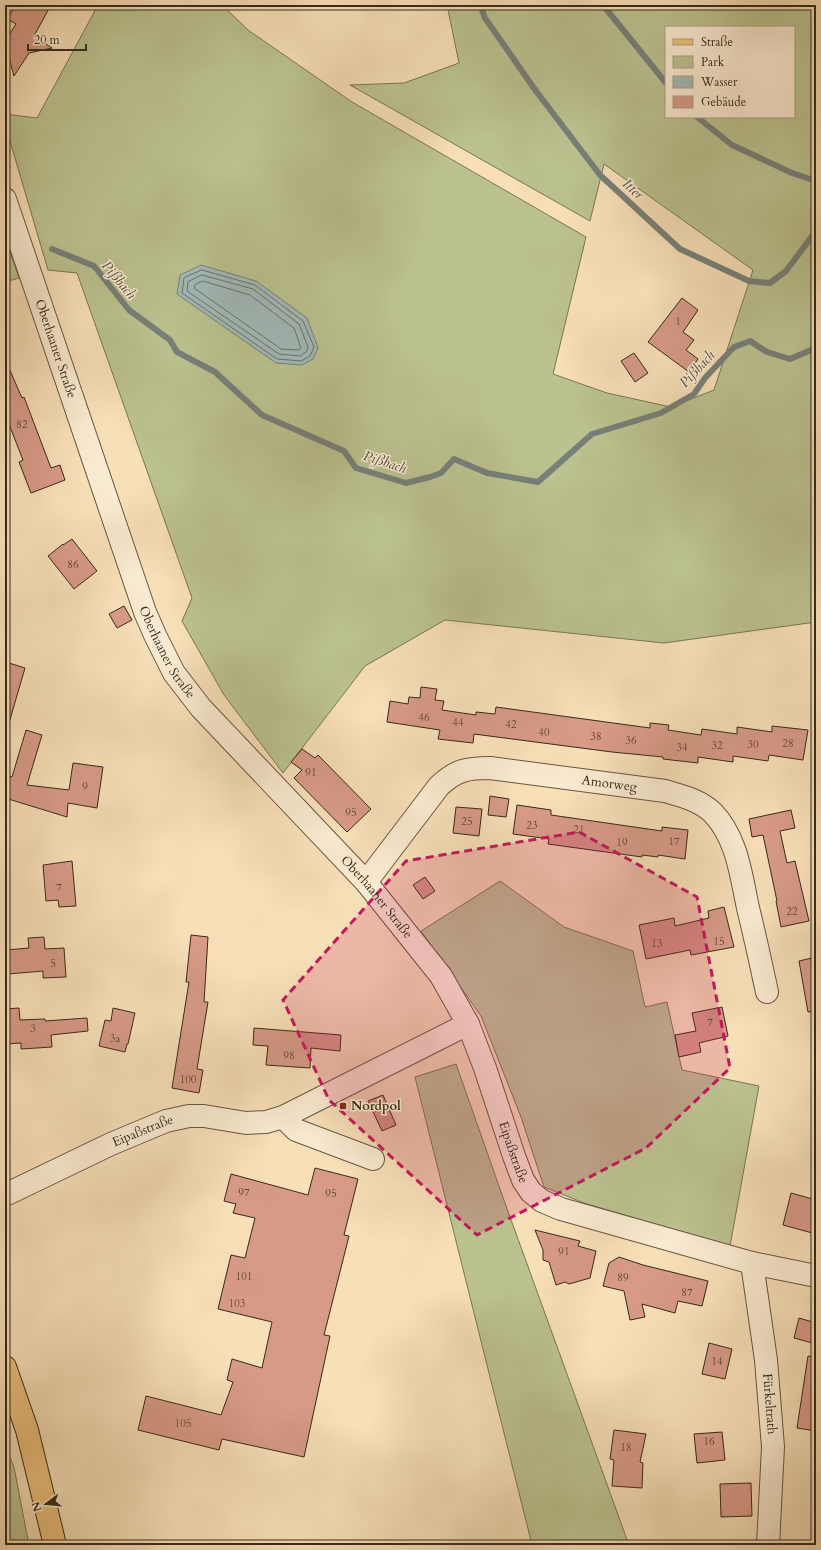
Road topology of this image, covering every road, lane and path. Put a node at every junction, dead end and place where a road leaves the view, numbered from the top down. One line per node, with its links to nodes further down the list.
1 (5, 199): 2 (street, Oberhaaner Straße)
2 (366, 882): 3 (street, Amorweg); 4 (street, Oberhaaner Straße)
3 (766, 992)
4 (468, 1024): 5 (street, Eipaßstraße); 9 (street, Eipaßstraße)
5 (283, 1117): 6 (street); 7 (street, Eipaßstraße)
6 (373, 1159)
7 (9, 1193): 8 (street)
8 (5, 1212)
9 (752, 1263): 10 (street, Eipaßstraße); 13 (street, Fürkeltrath)
10 (816, 1276)
11 (5, 1367): 12 (main road)
12 (55, 1545)
13 (768, 1545)

